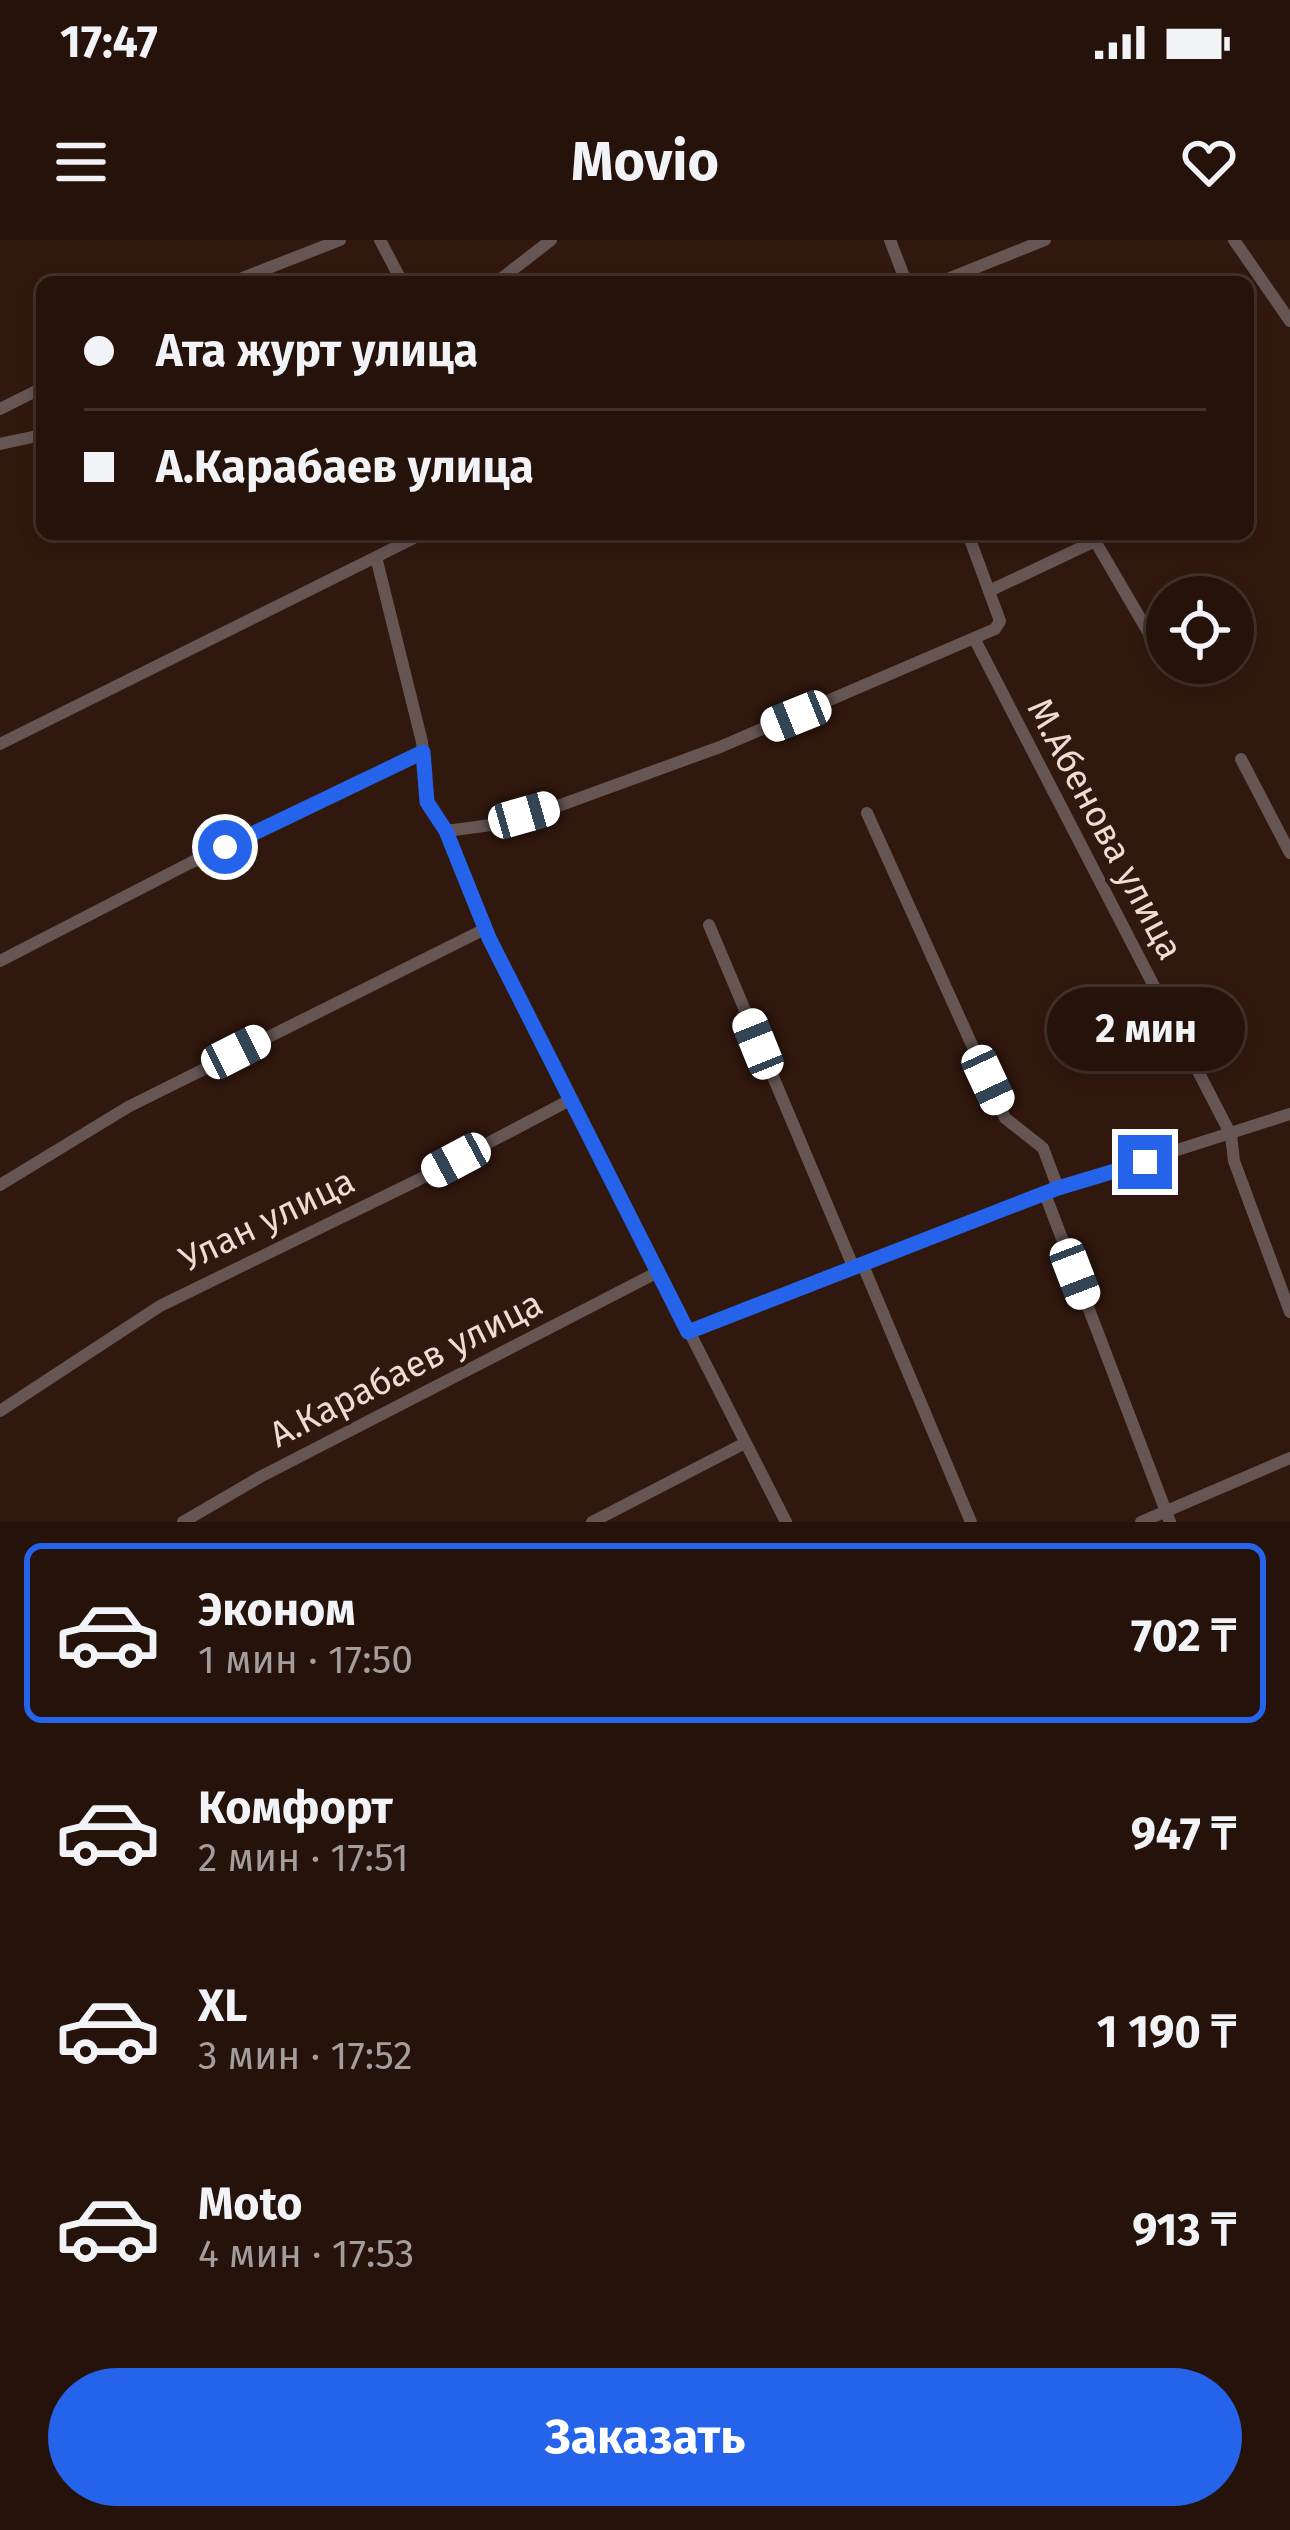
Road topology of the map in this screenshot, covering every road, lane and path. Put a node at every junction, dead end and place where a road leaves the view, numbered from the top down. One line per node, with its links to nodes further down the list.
1 (340, 240): 7 (street)
2 (380, 240): 8 (street)
3 (890, 240): 10 (street)
4 (1045, 240): 11 (street)
5 (1234, 240): 12 (street)
6 (542, 243): 9 (street)
7 (247, 276)
8 (398, 276)
9 (504, 276)
10 (904, 276)
11 (955, 276)
12 (1290, 321)
13 (36, 391): 14 (street)
14 (0, 409)
15 (36, 437): 16 (street)
16 (0, 444)
17 (410, 540): 19 (street)
18 (970, 540): 20 (street)
19 (376, 557): 23 (street); 24 (street)
20 (989, 591): 21 (street); 22 (street)
21 (1146, 628)
22 (975, 640): 27 (street); 34 (street, М.Абенова улица)
23 (0, 744)
24 (423, 752): 27 (street); 31 (street)
25 (1241, 759): 28 (street)
26 (867, 813): 36 (street)
27 (446, 831): 30 (street)
28 (1290, 853)
29 (709, 925): 37 (street)
30 (485, 929): 32 (street); 35 (street)
31 (0, 961)
32 (570, 1100): 38 (street); 41 (street, Улан улица)
33 (1290, 1114): 34 (street)
34 (1232, 1136): 36 (street); 39 (street, М.Абенова улица)
35 (0, 1185)
36 (1052, 1191): 37 (street); 44 (street)
37 (857, 1264): 40 (street); 48 (street)
38 (658, 1272): 40 (street); 45 (street, А.Карабаев улица)
39 (1290, 1312)
40 (688, 1332): 42 (street)
41 (0, 1411)
42 (745, 1443): 46 (street); 47 (street)
43 (1290, 1458): 44 (street)
44 (1168, 1517): 49 (street)
45 (183, 1522)
46 (592, 1522)
47 (786, 1522)
48 (971, 1522)
49 (1141, 1522)

